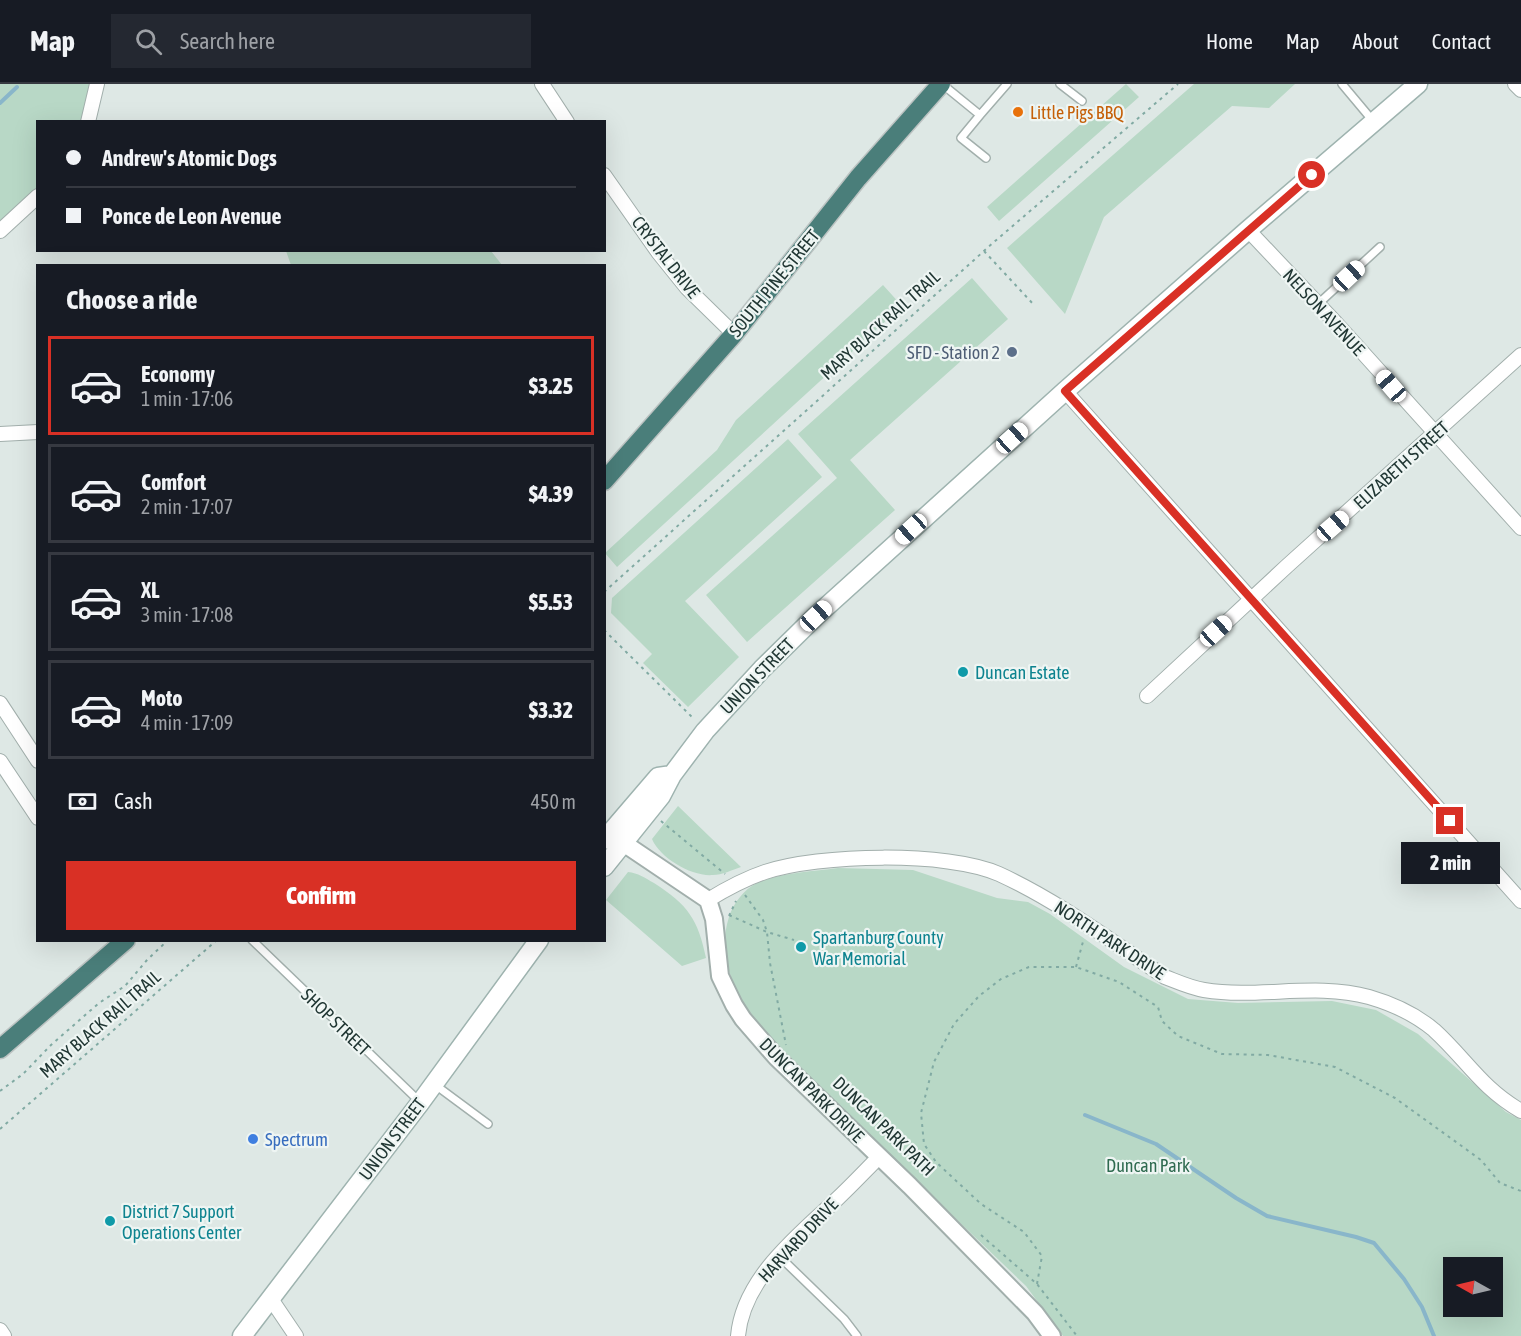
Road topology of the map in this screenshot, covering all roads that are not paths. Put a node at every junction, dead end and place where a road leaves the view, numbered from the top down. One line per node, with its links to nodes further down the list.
1 (95, 84): 12 (street)
2 (542, 84): 13 (street)
3 (941, 84): 11 (lane); 22 (highway, SOUTH PINE STREET)
4 (1007, 84): 11 (lane)
5 (1060, 84): 10 (lane)
6 (1342, 84): 14 (lane)
7 (1418, 84): 14 (main road, UNION STREET)
8 (1515, 84): 9 (street)
9 (1521, 90)
10 (1082, 101)
11 (980, 116): 15 (lane)
12 (88, 120)
13 (566, 120)
14 (1374, 122): 18 (main road, UNION STREET)
15 (986, 158)
16 (606, 178): 22 (street, CRYSTAL DRIVE)
17 (36, 198): 19 (street)
18 (1248, 230): 21 (street, NELSON AVENUE); 24 (main road, UNION STREET)
19 (0, 231)
20 (1380, 246): 21 (lane)
21 (1318, 304): 27 (street, NELSON AVENUE)
22 (734, 334): 28 (highway, SOUTH PINE STREET)
23 (1521, 355): 27 (street, ELIZABETH STREET)
24 (1065, 391): 30 (street); 36 (main road, UNION STREET)
25 (36, 432): 26 (street)
26 (0, 434)
27 (1435, 434): 29 (street, NELSON AVENUE); 30 (street, ELIZABETH STREET)
28 (606, 479)
29 (1521, 528)
30 (1251, 599): 31 (street, ELIZABETH STREET); 39 (street)
31 (1147, 696)
32 (0, 704): 33 (street)
33 (36, 758)
34 (0, 761): 35 (street)
35 (36, 815)
36 (613, 839): 37 (main road, UNION STREET); 38 (street)
37 (606, 861)
38 (708, 900): 46 (street, NORTH PARK DRIVE); 48 (street, DUNCAN PARK DRIVE)
39 (1521, 901)
40 (122, 942): 43 (highway)
41 (254, 942): 45 (lane, SHOP STREET)
42 (538, 942): 44 (main road, UNION STREET)
43 (0, 1049)
44 (434, 1084): 45 (main road, UNION STREET); 47 (lane)
45 (420, 1103): 50 (main road, UNION STREET)
46 (1521, 1111)
47 (488, 1124)
48 (879, 1157): 49 (street, HARVARD DRIVE); 57 (street, DUNCAN PARK DRIVE)
49 (779, 1256): 52 (street, HARVARD DRIVE); 56 (lane)
50 (271, 1299): 54 (main road, UNION STREET); 55 (street)
51 (0, 1330): 53 (street)
52 (735, 1333)
53 (4, 1336)
54 (242, 1336)
55 (296, 1336)
56 (857, 1336)
57 (1052, 1336)

